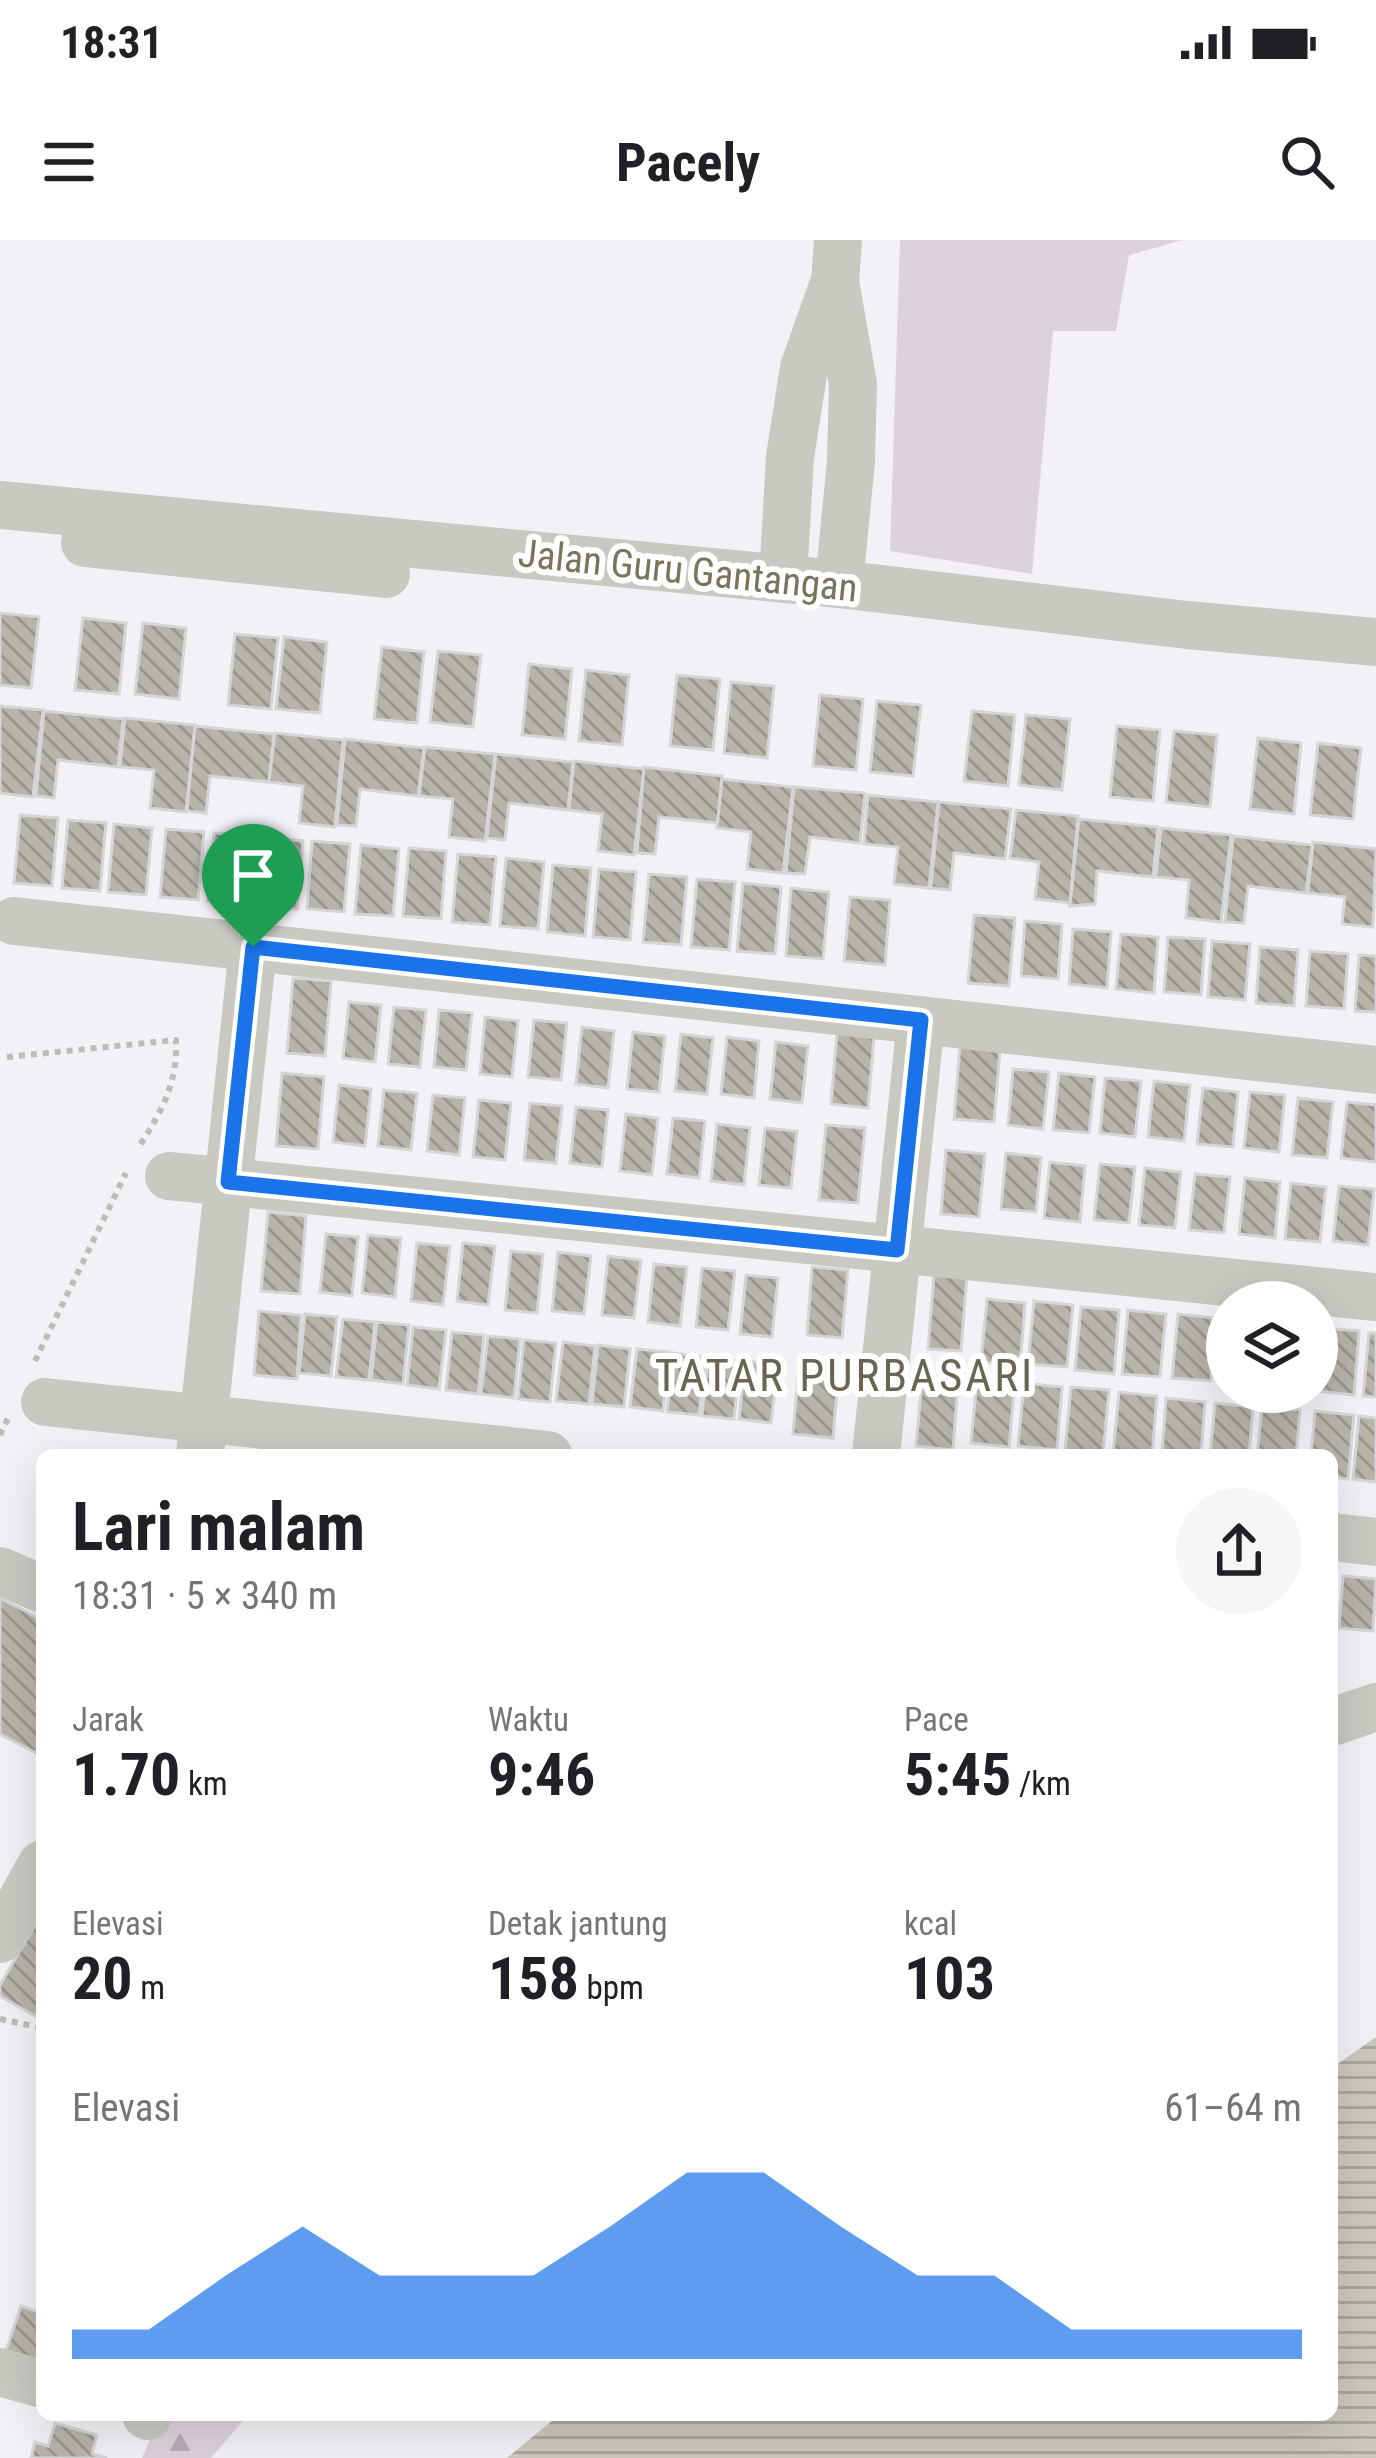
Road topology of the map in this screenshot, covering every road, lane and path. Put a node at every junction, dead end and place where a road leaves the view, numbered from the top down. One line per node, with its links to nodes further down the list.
1 (837, 261): 4 (street); 5 (street)
2 (0, 505): 4 (street, Jalan Guru Gantangan)
3 (0, 532): 7 (street, Jalan Guru Gantangan)
4 (783, 579): 5 (street, Jalan Guru Gantangan)
5 (839, 584): 6 (street, Jalan Guru Gantangan)
6 (1376, 642)
7 (1376, 669)
8 (14, 921): 9 (street)
9 (253, 947): 10 (street); 14 (street)
10 (921, 1020): 12 (street); 15 (street)
11 (7, 1057): 13 (path)
12 (1376, 1070)
13 (144, 1165): 14 (street); 17 (path)
14 (228, 1182): 15 (street); 19 (street)
15 (897, 1250): 16 (street); 21 (street)
16 (1376, 1297)
17 (28, 1397): 18 (path); 19 (street)
18 (0, 1435)
19 (202, 1437): 20 (street)
20 (433, 1449)
21 (877, 1449)
22 (1338, 1539): 23 (street)
23 (1376, 1542)
24 (0, 1571): 25 (street)
25 (36, 1586)
26 (1376, 1707): 27 (street)
27 (1338, 1720)
28 (36, 1875): 29 (street)
29 (0, 1940)
30 (0, 2019): 31 (path)
31 (36, 2027)
32 (0, 2372): 33 (street)
33 (36, 2382)

